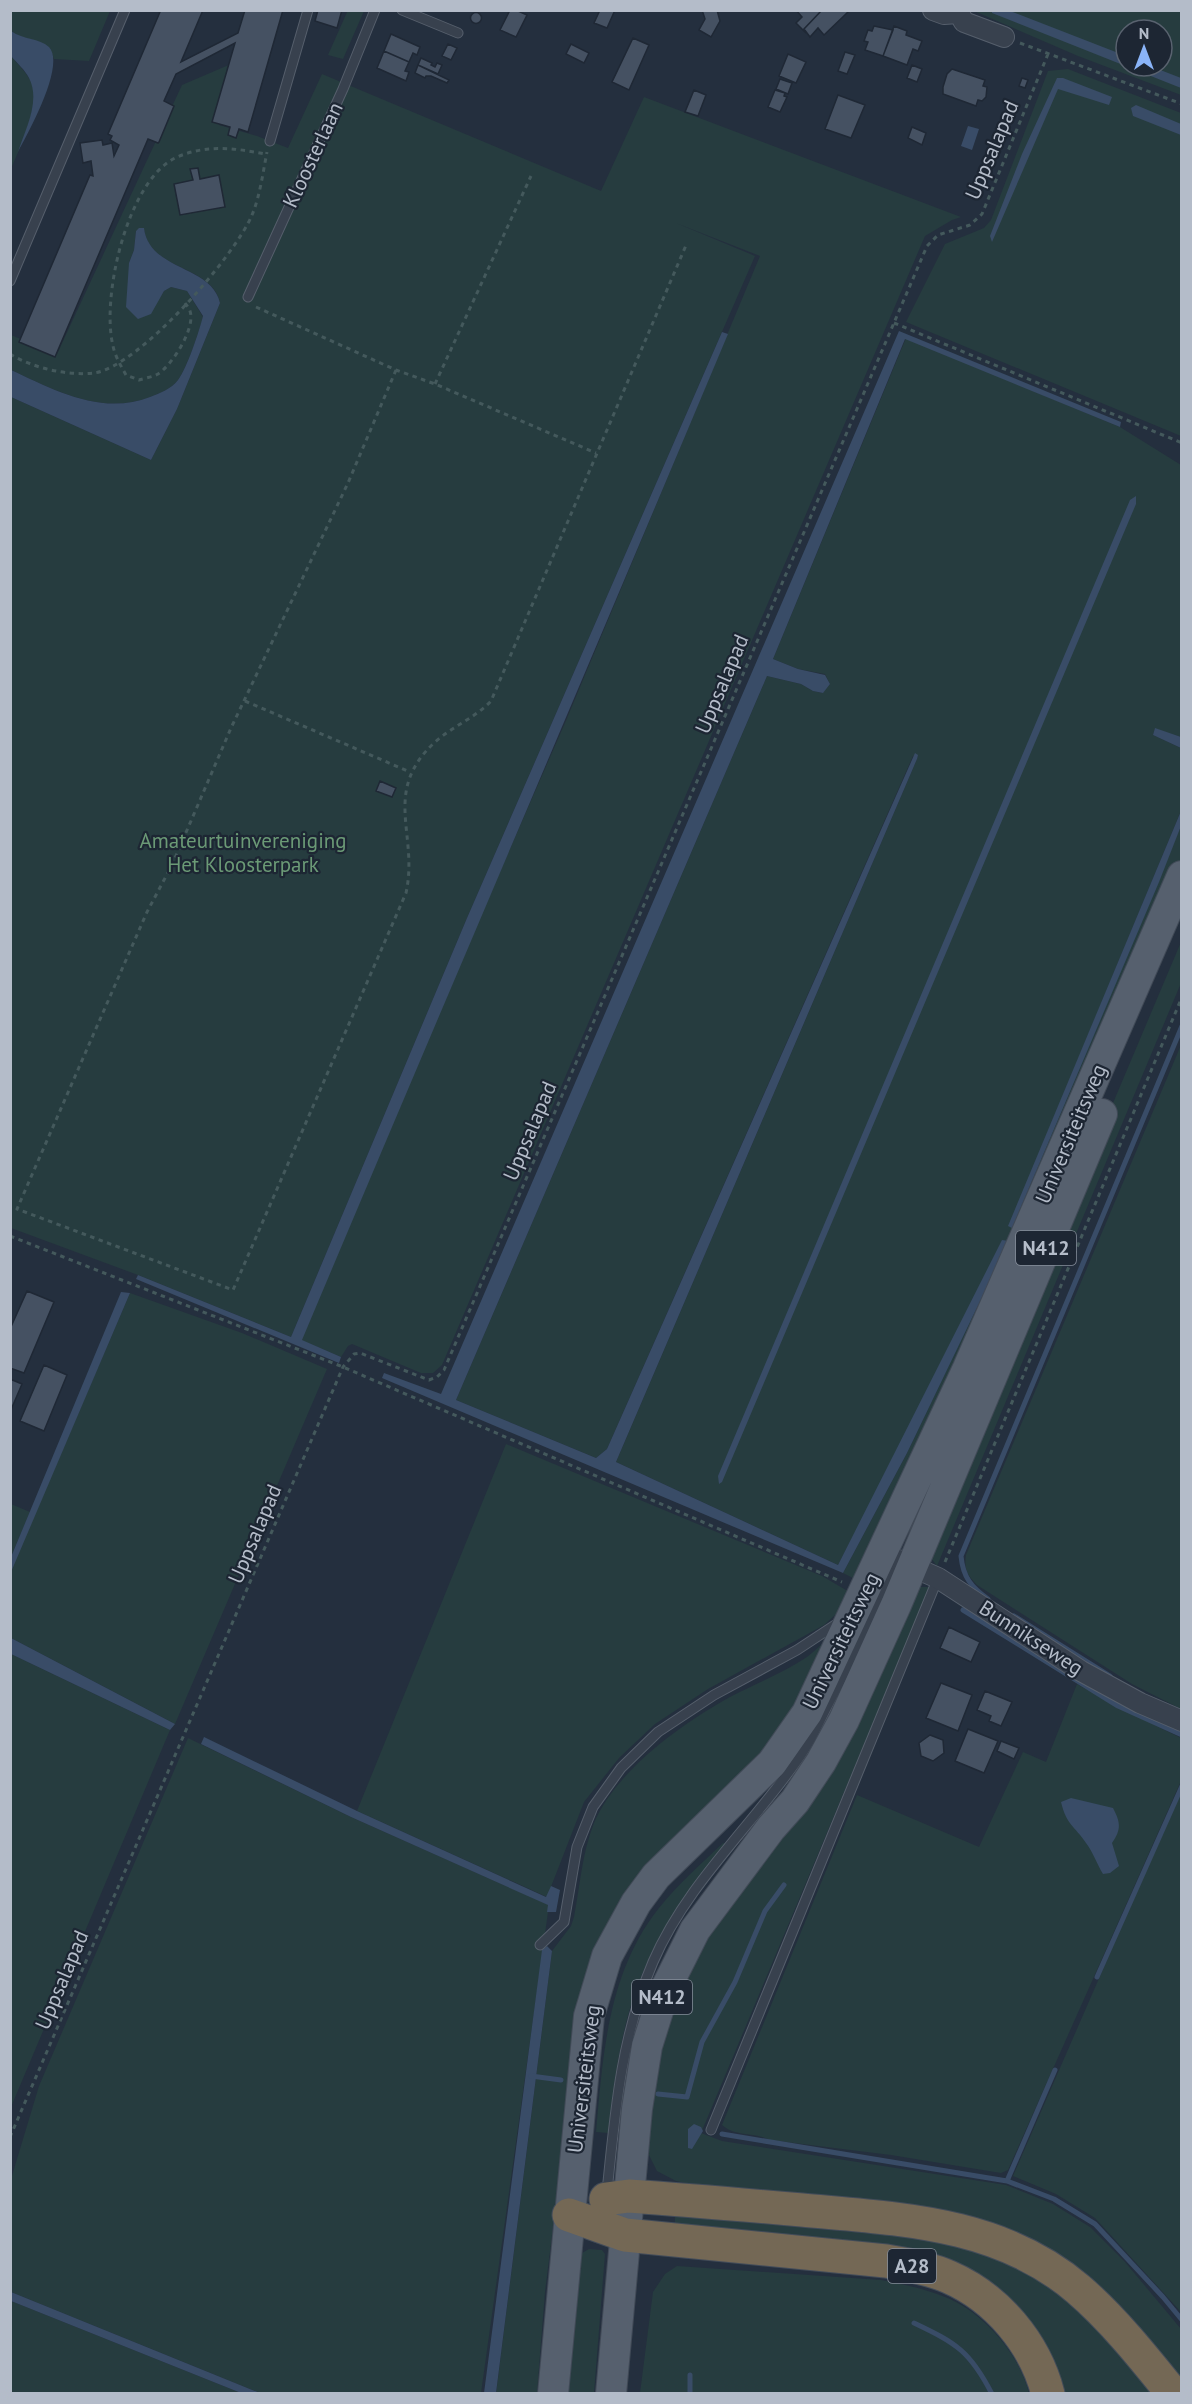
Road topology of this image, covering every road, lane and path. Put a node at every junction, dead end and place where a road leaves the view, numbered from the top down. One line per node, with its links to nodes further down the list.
1 (125, 10): 15 (lane)
2 (309, 10): 11 (lane)
3 (375, 10): 16 (lane, Kloosterlaan)
4 (402, 10): 7 (lane)
5 (933, 10): 6 (street)
6 (958, 12): 8 (street)
7 (458, 33)
8 (1004, 37): 9 (path)
9 (1048, 54): 10 (path); 18 (path, Uppsalapad)
10 (1182, 104)
11 (270, 141): 12 (path)
12 (267, 155): 17 (path); 20 (path)
13 (531, 176): 22 (path)
14 (687, 243): 24 (path)
15 (10, 281)
16 (248, 297): 21 (path)
17 (185, 303): 20 (path); 20 (path)
18 (894, 323): 23 (path); 35 (path, Uppsalapad)
19 (10, 354): 20 (path)
20 (120, 362)
21 (396, 370): 22 (path); 25 (path)
22 (435, 384): 24 (path)
23 (1182, 443)
24 (596, 453): 26 (path)
25 (245, 701): 26 (path); 26 (path)
26 (410, 772)
27 (1182, 876): 36 (main road, Universiteitsweg / N412)
28 (1182, 902): 30 (lane)
29 (1182, 930): 36 (main road, Universiteitsweg / N412)
30 (1154, 967)
31 (1182, 997): 36 (path)
32 (1093, 1110): 34 (lane, Universiteitsweg / N412)
33 (10, 1236): 35 (path)
34 (1019, 1284)
35 (343, 1367): 37 (path); 41 (path, Uppsalapad)
36 (907, 1562): 37 (main road, Universiteitsweg / N412); 38 (street, Bunnikseweg); 40 (lane)
37 (875, 1596): 39 (lane); 42 (main road, Universiteitsweg / N412); 43 (main road, Universiteitsweg / N412)
38 (1182, 1721)
39 (540, 1945)
40 (711, 2130)
41 (10, 2137)
42 (618, 2211): 43 (highway, A28); 45 (main road, Universiteitsweg / N412); 46 (highway, A28); 47 (highway, A28)
43 (569, 2216): 44 (main road, Universiteitsweg / N412)
44 (553, 2394)
45 (611, 2394)
46 (1048, 2394)
47 (1173, 2394)

